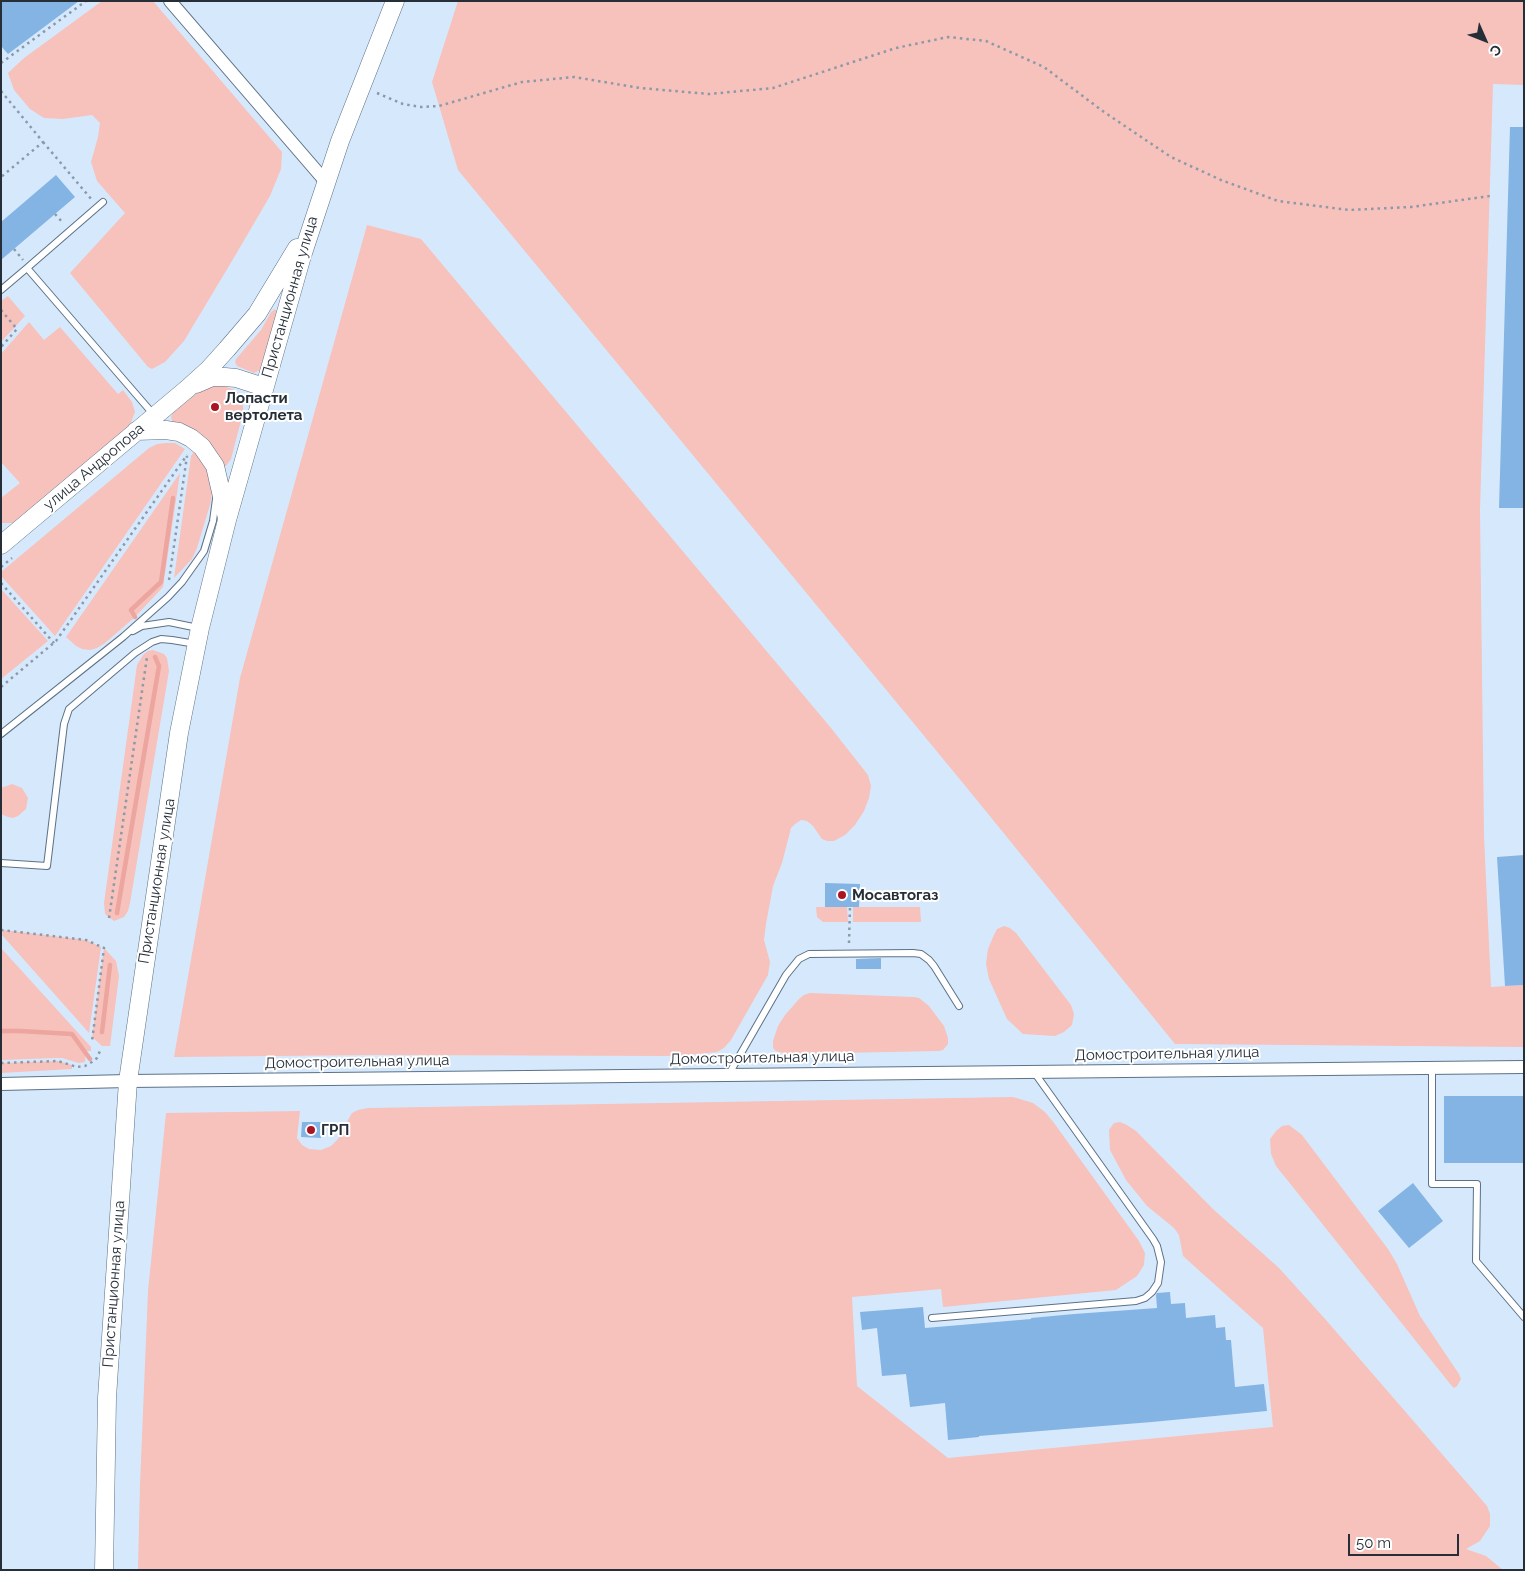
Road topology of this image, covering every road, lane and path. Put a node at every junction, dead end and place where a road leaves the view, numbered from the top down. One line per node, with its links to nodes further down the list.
1 (86, 1): 4 (path)
2 (170, 1): 9 (street)
3 (395, 1): 5 (main road)
4 (1, 63)
5 (362, 85): 9 (main road); 10 (path)
6 (1, 91): 7 (path)
7 (43, 142): 8 (path); 12 (path)
8 (1, 178)
9 (326, 182): 13 (main road)
10 (1490, 196)
11 (103, 202): 12 (lane)
12 (97, 207): 14 (lane)
13 (316, 210): 18 (main road, Пристанционная улица); 19 (main road, улица Андропова)
14 (27, 268): 15 (lane); 20 (lane)
15 (1, 290)
16 (1, 310): 17 (path)
17 (1, 347)
18 (264, 387): 19 (main road, улица Андропова); 25 (main road, Пристанционная улица)
19 (187, 389): 20 (main road, улица Андропова)
20 (155, 416): 21 (main road, улица Андропова)
21 (136, 431): 24 (main road); 26 (main road, улица Андропова)
22 (192, 448): 23 (path)
23 (187, 455): 29 (path); 32 (path)
24 (218, 476): 25 (main road); 31 (lane)
25 (227, 520): 30 (main road, Пристанционная улица)
26 (6, 545): 27 (path)
27 (1, 567)
28 (1, 583): 32 (path)
29 (169, 584)
30 (199, 636): 31 (lane); 33 (lane); 49 (main road, Пристанционная улица)
31 (123, 637): 35 (lane)
32 (54, 643): 34 (path)
33 (148, 644): 36 (lane); 38 (path)
34 (1, 687)
35 (1, 734)
36 (1, 863)
37 (850, 907): 40 (path)
38 (109, 918)
39 (1, 930): 42 (path)
40 (849, 953): 41 (lane); 48 (lane)
41 (959, 1006)
42 (92, 1041)
43 (100, 1051): 44 (path)
44 (1, 1063)
45 (1524, 1067): 46 (street, Домостроительная улица)
46 (1432, 1068): 47 (street, Домостроительная улица); 51 (lane)
47 (1034, 1071): 48 (street, Домостроительная улица); 52 (lane)
48 (729, 1074): 49 (street, Домостроительная улица)
49 (128, 1081): 50 (street, Домостроительная улица); 53 (main road, Пристанционная улица)
50 (1, 1084)
51 (1524, 1317)
52 (932, 1318)
53 (104, 1570)

